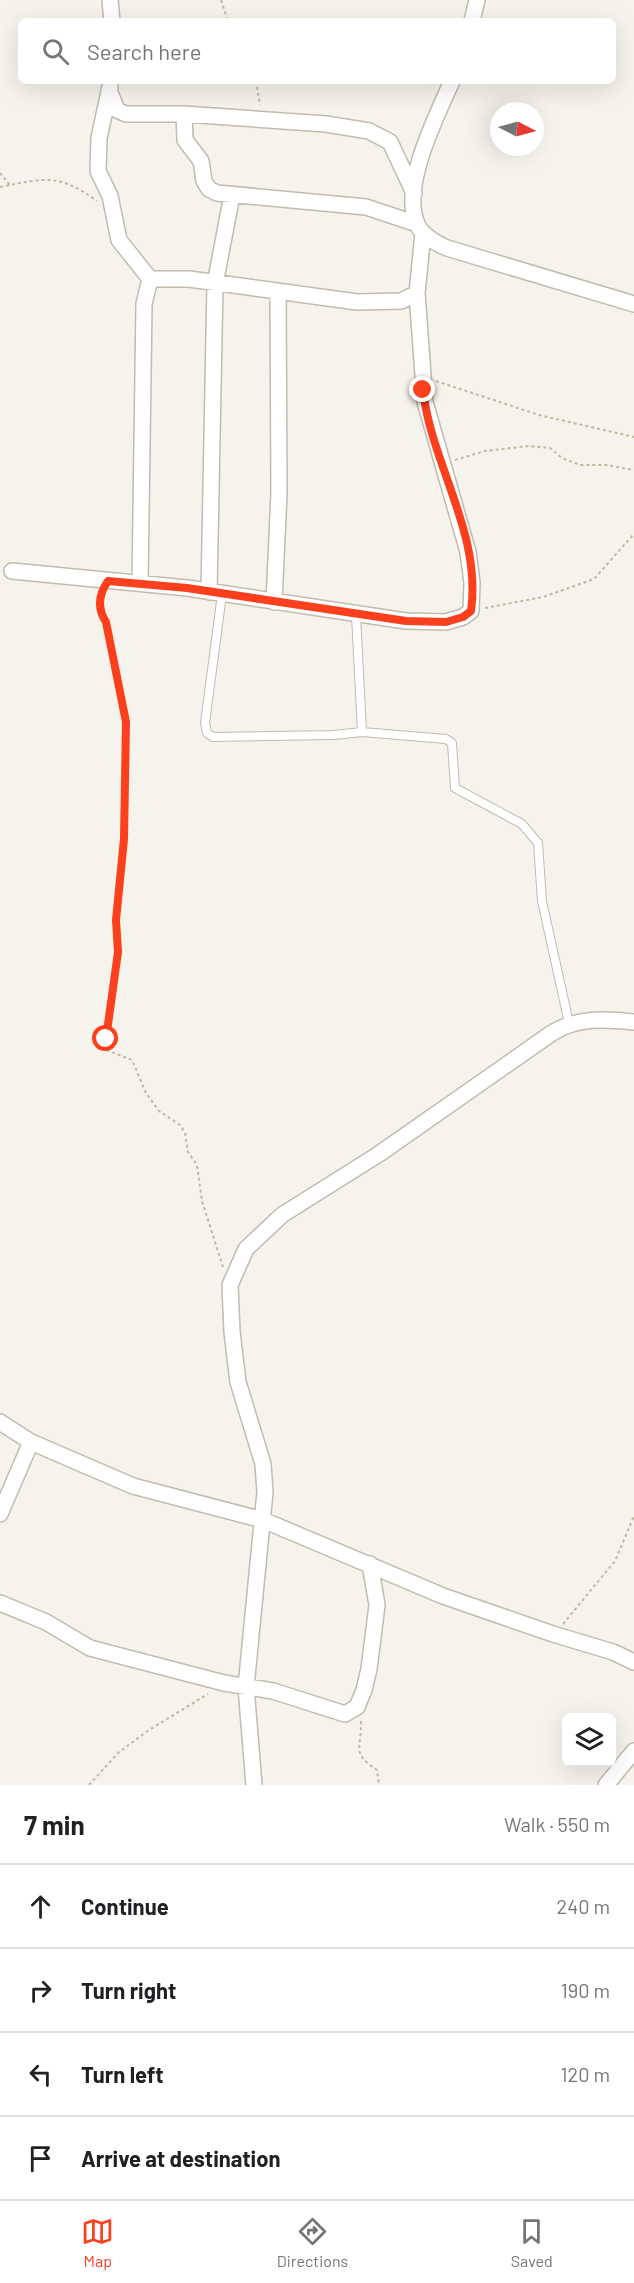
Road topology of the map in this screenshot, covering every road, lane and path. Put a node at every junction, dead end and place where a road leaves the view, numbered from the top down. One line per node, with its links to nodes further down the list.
1 (110, 0): 4 (street)
2 (221, 0): 5 (path)
3 (477, 0): 6 (street)
4 (112, 18)
5 (227, 18)
6 (473, 18)
7 (256, 84): 11 (path)
8 (451, 84): 15 (street)
9 (110, 85): 10 (street); 17 (street)
10 (184, 114): 11 (street); 16 (street)
11 (269, 121): 15 (street)
12 (0, 173): 13 (path)
13 (10, 185): 14 (path); 17 (path)
14 (0, 187)
15 (414, 193): 18 (street)
16 (232, 195): 18 (street); 20 (street)
17 (114, 213): 19 (street)
18 (420, 229): 22 (street); 23 (street)
19 (150, 279): 20 (street); 31 (street)
20 (215, 284): 21 (street); 32 (street)
21 (278, 292): 22 (street); 33 (street)
22 (417, 293): 24 (street)
23 (634, 304)
24 (422, 378): 25 (path); 26 (street)
25 (634, 437)
26 (444, 464): 27 (path); 34 (street)
27 (634, 470)
28 (634, 534): 34 (path)
29 (12, 571): 30 (street)
30 (108, 581): 31 (street); 39 (path)
31 (140, 584): 32 (street)
32 (215, 593): 33 (street); 36 (lane)
33 (274, 602): 35 (street)
34 (471, 611): 35 (street)
35 (356, 615): 36 (lane)
36 (362, 732): 38 (lane)
37 (634, 1022): 38 (street)
38 (569, 1023): 39 (street)
39 (230, 1285): 44 (street)
40 (0, 1422): 41 (street)
41 (31, 1442): 42 (street); 44 (street)
42 (0, 1514)
43 (634, 1516): 47 (path)
44 (263, 1521): 45 (street); 50 (street)
45 (370, 1564): 47 (street); 51 (street)
46 (0, 1603): 49 (street)
47 (553, 1634): 48 (street)
48 (634, 1662)
49 (224, 1683): 50 (street); 53 (path)
50 (246, 1687): 51 (street); 54 (street)
51 (357, 1707): 55 (path)
52 (634, 1751): 56 (street)
53 (89, 1785)
54 (255, 1785)
55 (379, 1785)
56 (606, 1785)

